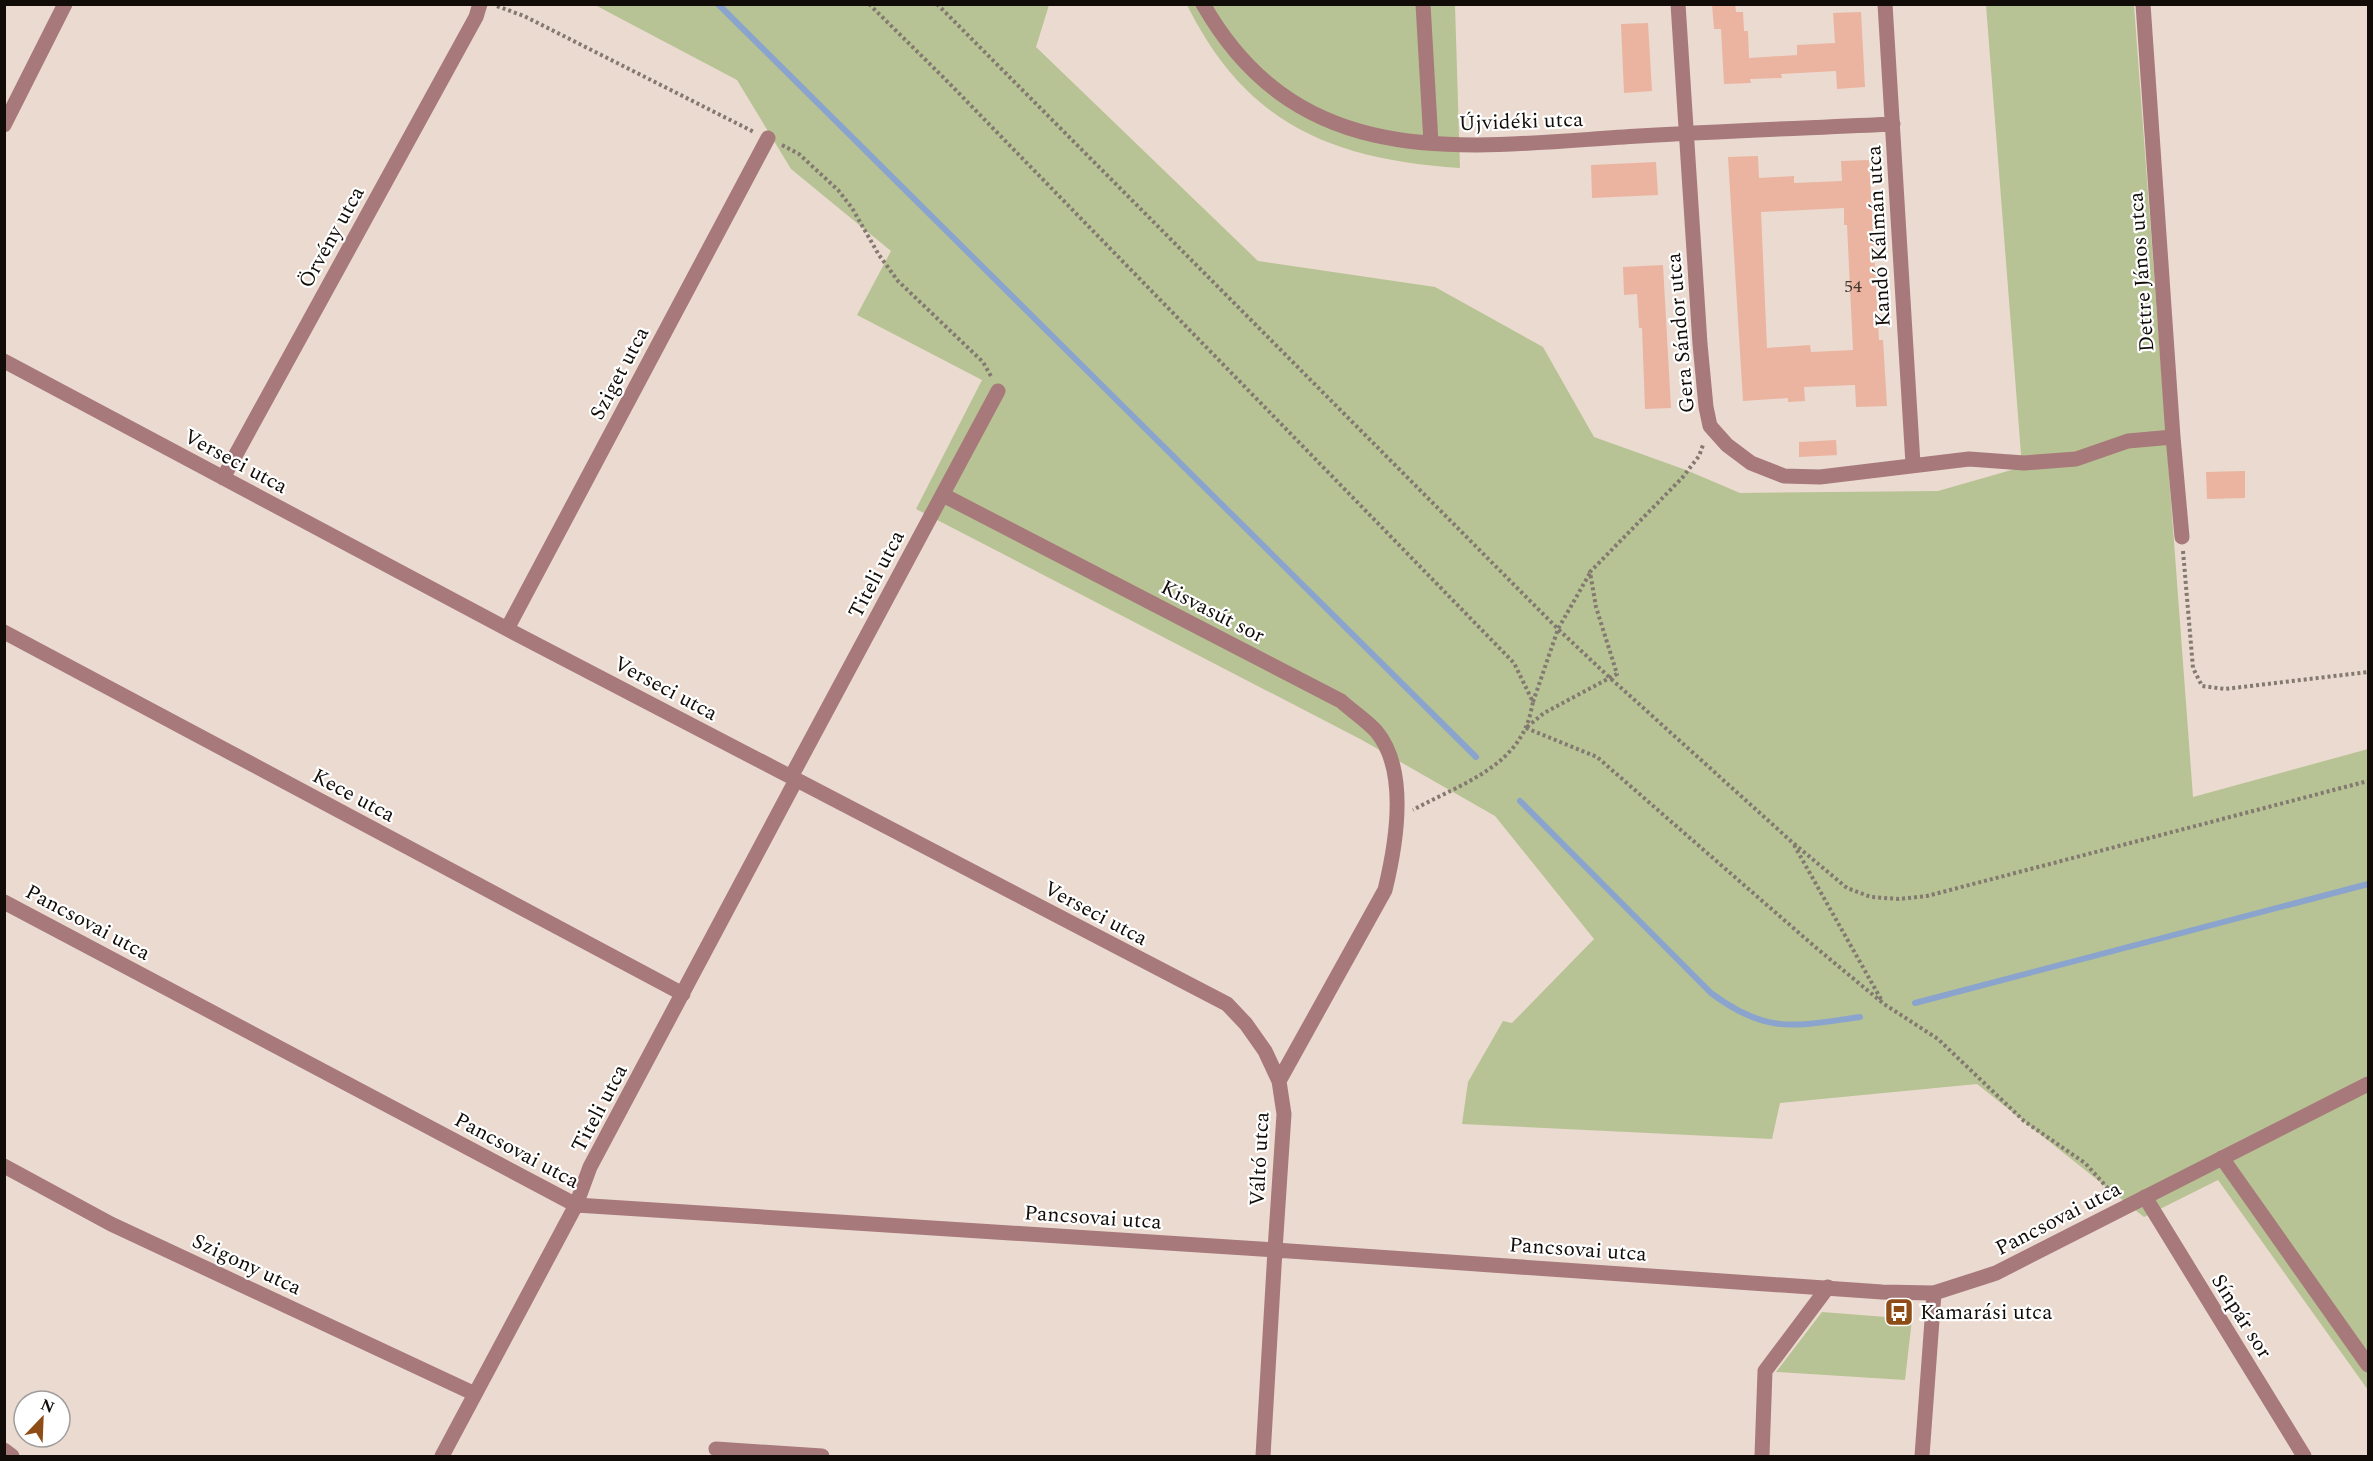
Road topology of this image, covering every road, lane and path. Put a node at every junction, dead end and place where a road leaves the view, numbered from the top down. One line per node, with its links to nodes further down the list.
1 (65, 4): 11 (street)
2 (869, 4): 29 (path)
3 (937, 4): 25 (path)
4 (1203, 4): 14 (street, Újvidéki utca)
5 (1424, 4): 14 (street)
6 (1678, 4): 12 (street, Gera Sándor utca)
7 (1885, 4): 10 (street, Kandó Kálmán utca)
8 (2143, 4): 18 (street, Dettre János utca)
9 (478, 11): 20 (street, Örvény utca)
10 (1893, 124): 12 (street, Újvidéki utca); 19 (street, Kandó Kálmán utca)
11 (4, 125)
12 (1685, 133): 14 (street, Újvidéki utca); 17 (street, Gera Sándor utca)
13 (768, 138): 24 (street, Sziget utca)
14 (1431, 143)
15 (4, 362): 20 (street, Verseci utca)
16 (999, 391): 21 (street, Titeli utca)
17 (1710, 426): 19 (street, Gera Sándor utca); 23 (path)
18 (2173, 437): 19 (street, Gera Sándor utca); 22 (street, Dettre János utca)
19 (1913, 464)
20 (224, 478): 24 (street, Verseci utca)
21 (943, 495): 31 (street, Titeli utca); 33 (street, Kisvasút sor)
22 (2182, 537): 27 (path)
23 (1590, 572): 25 (path); 28 (path)
24 (507, 629): 31 (street, Verseci utca)
25 (1558, 630): 28 (path); 29 (path)
26 (4, 632): 36 (street, Kece utca)
27 (2368, 672)
28 (1609, 677): 30 (path); 34 (path)
29 (1533, 702): 30 (path)
30 (1526, 728): 33 (path); 37 (path)
31 (794, 778): 36 (street, Titeli utca); 38 (street, Verseci utca)
32 (2368, 781): 34 (path)
33 (1396, 819): 38 (street)
34 (1792, 842): 37 (path)
35 (4, 902): 43 (street, Pancsovai utca)
36 (683, 994): 43 (street, Titeli utca)
37 (1884, 1004): 44 (path)
38 (1279, 1080): 45 (street, Váltó utca)
39 (2368, 1084): 40 (street, Pancsovai utca)
40 (2222, 1158): 42 (street, Pancsovai utca); 48 (street)
41 (4, 1166): 49 (street, Szigony utca)
42 (2145, 1197): 44 (street, Pancsovai utca); 58 (street, Sínpár sor)
43 (576, 1205): 45 (street, Pancsovai utca); 49 (street, Titeli utca)
44 (2125, 1207): 47 (street, Pancsovai utca)
45 (1275, 1250): 46 (street, Pancsovai utca); 55 (street, Váltó utca)
46 (1828, 1287): 47 (street, Pancsovai utca); 56 (street)
47 (1934, 1293): 57 (street)
48 (2368, 1365)
49 (475, 1394): 53 (street, Titeli utca)
50 (716, 1449): 54 (street)
51 (4, 1450): 52 (street)
52 (12, 1456)
53 (442, 1456)
54 (822, 1456)
55 (1263, 1456)
56 (1762, 1456)
57 (1922, 1456)
58 (2304, 1456)

